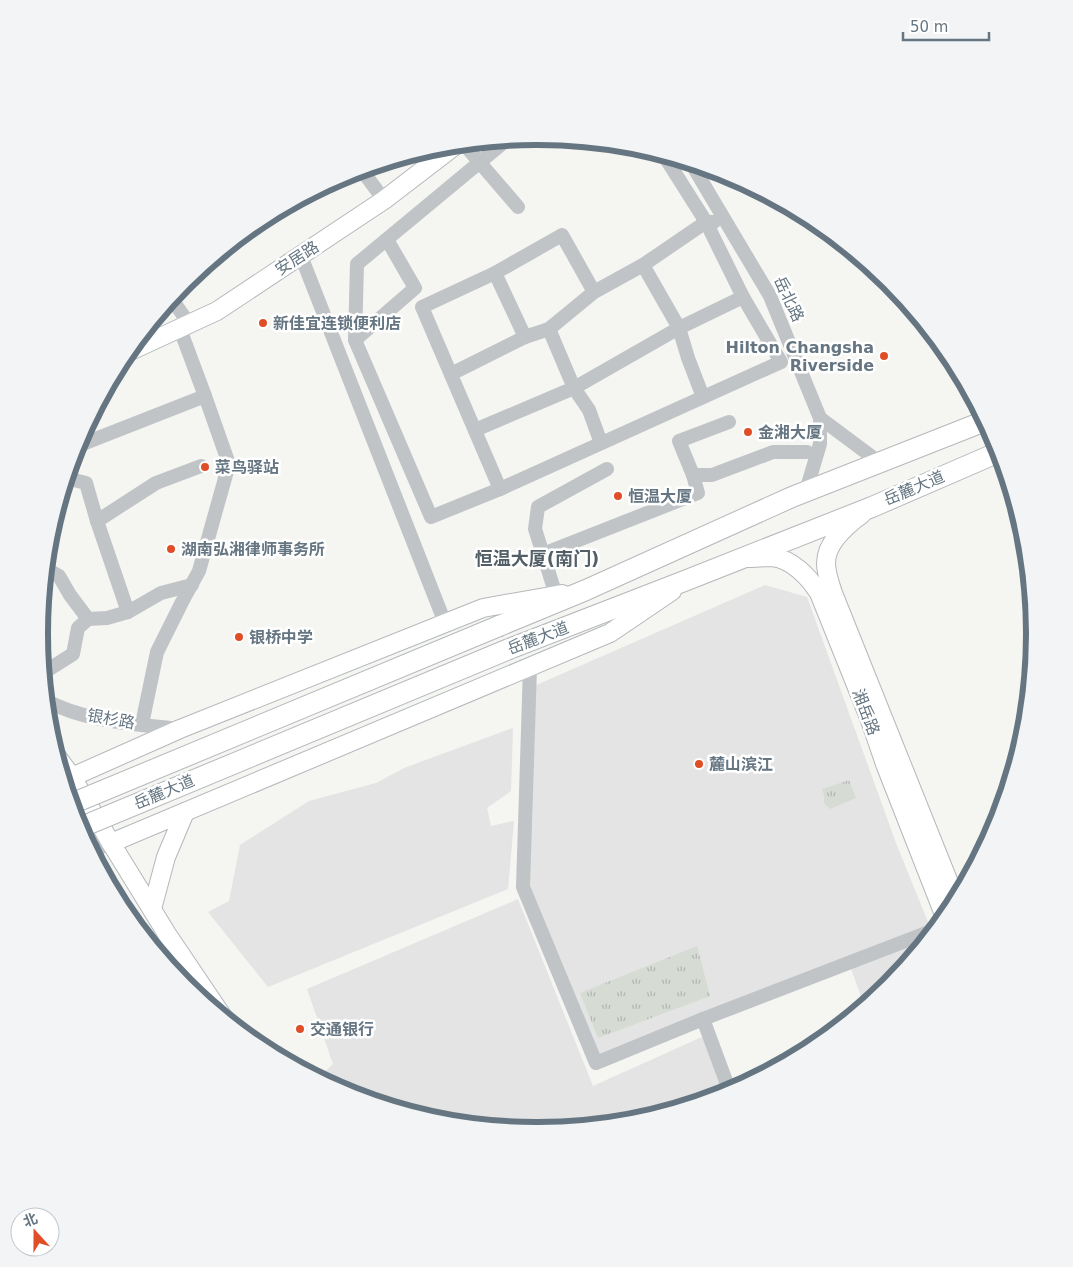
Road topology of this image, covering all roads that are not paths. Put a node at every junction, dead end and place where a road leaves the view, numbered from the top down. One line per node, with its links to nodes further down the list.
1 (499, 147): 4 (street)
2 (469, 150): 4 (street)
3 (446, 153): 8 (main road, 安居路)
4 (481, 162): 9 (street); 23 (street)
5 (668, 163): 11 (street)
6 (696, 171): 10 (street, 岳北路)
7 (366, 175): 8 (street)
8 (384, 200): 13 (main road, 安居路)
9 (518, 206)
10 (726, 221): 11 (street); 29 (street, 岳北路)
11 (706, 222): 14 (street); 17 (street)
12 (389, 243): 23 (street)
13 (301, 256): 19 (main road, 安居路); 55 (street)
14 (643, 265): 16 (street); 20 (street)
15 (496, 273): 16 (street); 22 (street); 25 (street)
16 (594, 292): 21 (street)
17 (743, 297): 20 (street); 28 (street)
18 (174, 305): 19 (street)
19 (185, 327): 24 (main road, 安居路); 27 (street)
20 (679, 328): 26 (street); 28 (street)
21 (549, 329): 22 (street); 26 (street)
22 (525, 337): 25 (street)
23 (356, 340): 42 (street)
24 (142, 346)
25 (451, 374): 32 (street)
26 (574, 388): 32 (street); 34 (street)
27 (205, 396): 33 (street); 50 (street)
28 (703, 397): 34 (street)
29 (820, 418): 37 (street); 43 (street, 岳北路)
30 (729, 422): 40 (street)
31 (978, 424): 37 (highway, 岳麓大道)
32 (475, 430): 42 (street)
33 (87, 442)
34 (601, 443): 42 (street)
35 (806, 452): 40 (street)
36 (992, 455): 44 (highway, 岳麓大道)
37 (879, 462): 43 (highway, 岳麓大道)
38 (201, 466): 45 (street)
39 (607, 468): 46 (street)
40 (693, 475): 46 (street)
41 (72, 479): 45 (street)
42 (500, 489)
43 (806, 491): 51 (highway, 岳麓大道)
44 (872, 507): 47 (highway, 岳麓大道); 68 (main road, 湘岳路)
45 (97, 520): 53 (street)
46 (543, 554): 52 (street)
47 (742, 559): 49 (highway, 岳麓大道); 69 (main road, 湘岳路)
48 (52, 572): 54 (street)
49 (687, 580): 56 (main road); 65 (highway, 岳麓大道, bridge)
50 (192, 586): 53 (street); 59 (street)
51 (586, 590): 52 (main road); 63 (highway, 岳麓大道, bridge)
52 (556, 595): 55 (main road)
53 (128, 612): 54 (street)
54 (88, 618): 57 (street)
55 (445, 623): 60 (main road)
56 (530, 667): 64 (main road); 73 (street)
57 (49, 669)
58 (53, 705): 59 (street, 银杉路)
59 (142, 724): 60 (street, 银杉路)
60 (180, 729): 61 (main road)
61 (69, 778)
62 (71, 783): 66 (main road)
63 (77, 801)
64 (185, 812): 66 (main road); 70 (main road)
65 (87, 825)
66 (111, 843): 67 (street); 70 (main road)
67 (97, 848)
68 (952, 890)
69 (941, 907)
70 (152, 909): 72 (main road)
71 (921, 935): 73 (street)
72 (210, 997)
73 (703, 1018): 74 (street)
74 (727, 1084)

